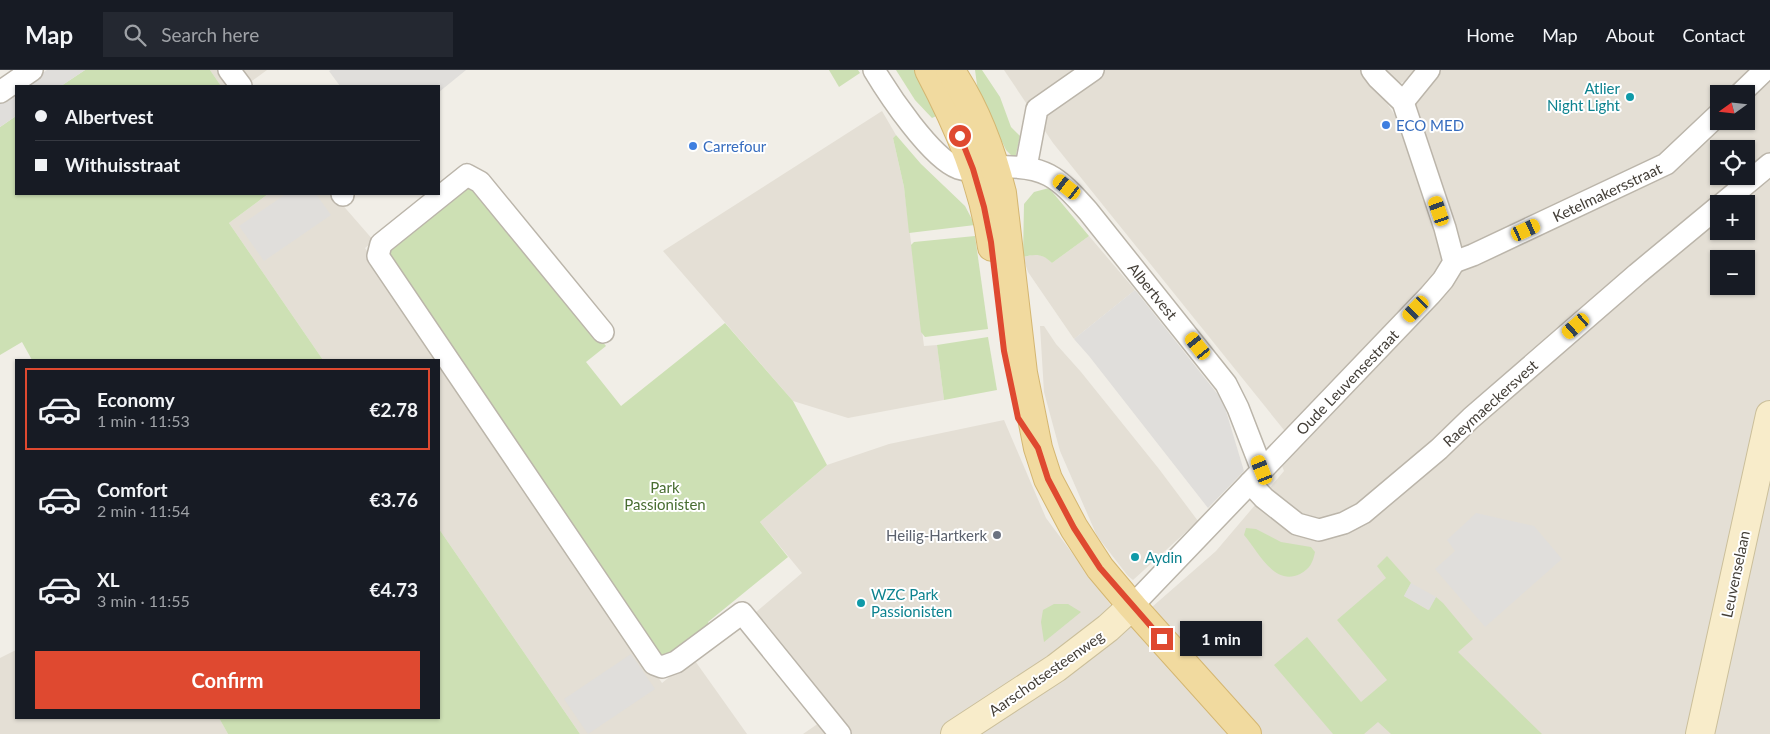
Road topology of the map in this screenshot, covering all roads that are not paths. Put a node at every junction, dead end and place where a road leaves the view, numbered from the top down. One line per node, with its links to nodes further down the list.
1 (32, 70): 13 (street)
2 (229, 70): 11 (street)
3 (874, 70): 18 (street, Albertvest)
4 (929, 70): 18 (main road)
5 (950, 70): 10 (main road)
6 (1092, 70): 17 (street)
7 (1372, 70): 14 (street)
8 (1429, 70): 14 (street)
9 (1765, 70): 12 (street)
10 (964, 81): 18 (main road)
11 (240, 85)
12 (1749, 85)
13 (0, 92)
14 (1403, 102): 21 (street)
15 (1710, 122): 21 (street, Ketelmakersstraat)
16 (1770, 164): 19 (street, Raeymaeckersvest)
17 (1026, 167): 18 (street, Albertvest); 25 (street, Albertvest)
18 (985, 168): 24 (main road); 24 (main road)
19 (1732, 195)
20 (1710, 213): 25 (street, Raeymaeckersvest)
21 (1454, 262): 25 (street, Oude Leuvensestraat)
22 (603, 332): 28 (street)
23 (1770, 415): 30 (street, Leuvenselaan)
24 (1038, 448): 26 (main road)
25 (1256, 477): 26 (street, Oude Leuvensestraat)
26 (1132, 606): 27 (street, Aarschotsesteenweg); 29 (main road)
27 (967, 730)
28 (840, 734)
29 (1247, 734)
30 (1700, 734)

